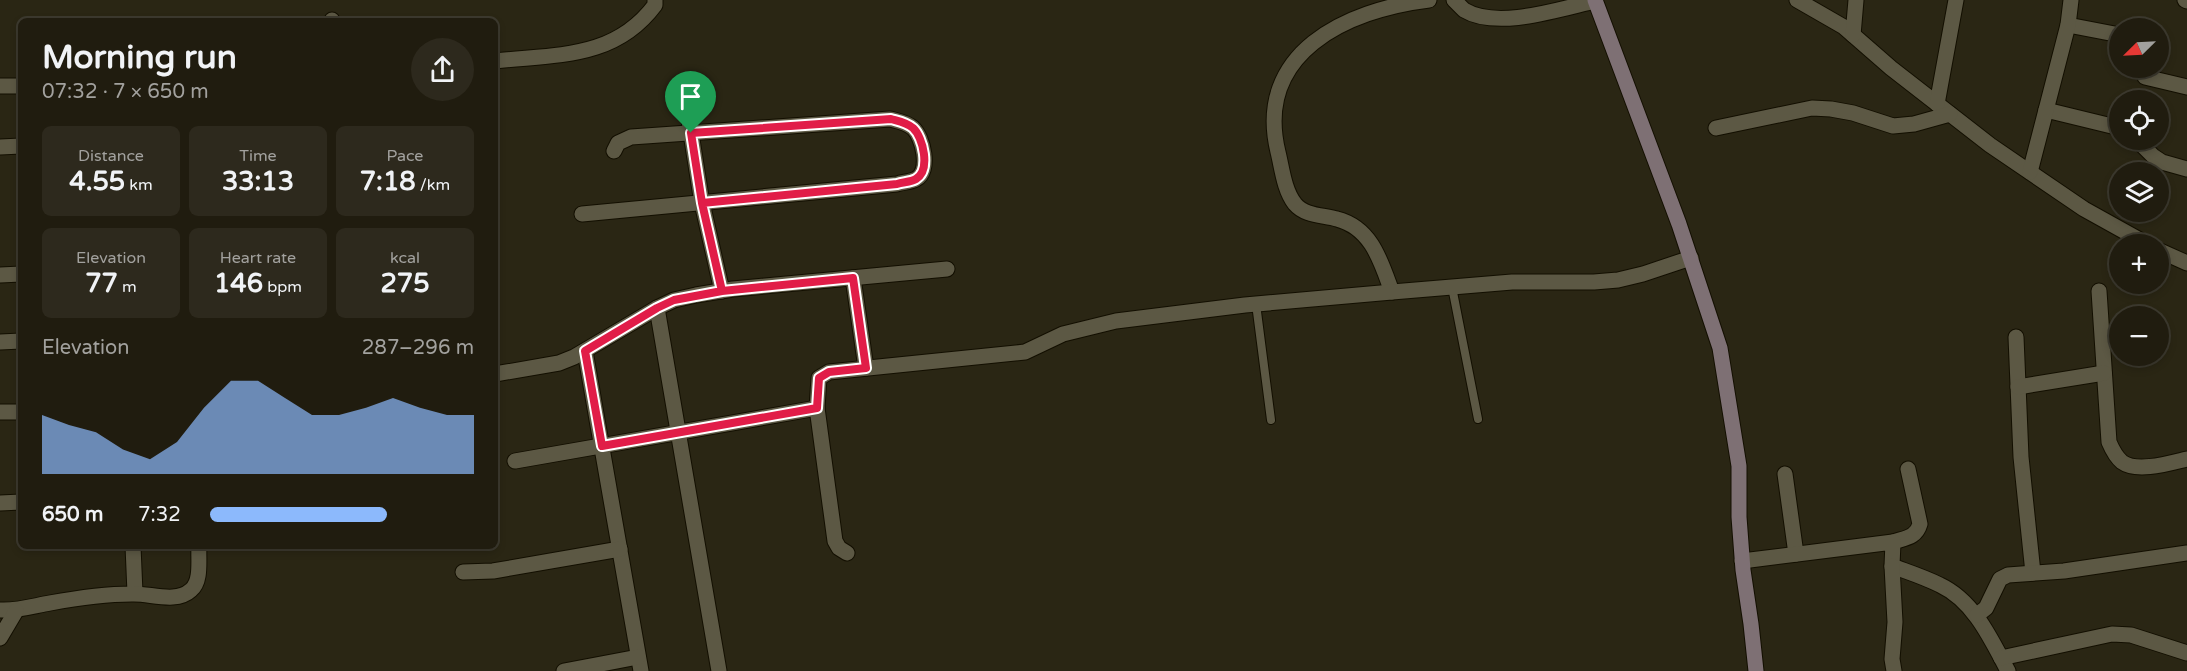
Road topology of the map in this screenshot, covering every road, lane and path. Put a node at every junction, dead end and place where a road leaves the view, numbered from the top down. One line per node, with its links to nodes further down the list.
1 (655, 0): 12 (street)
2 (1429, 0): 43 (street)
3 (1454, 0): 8 (street)
4 (1797, 0): 11 (street)
5 (1856, 0): 11 (street)
6 (1956, 0): 17 (street)
7 (2071, 0): 9 (street)
8 (1595, 1): 34 (street)
9 (2068, 25): 10 (street); 19 (street)
10 (2109, 33)
11 (1853, 35): 17 (street)
12 (498, 61)
13 (2149, 78): 16 (street)
14 (0, 86): 15 (street)
15 (18, 86)
16 (2187, 87)
17 (1938, 104): 20 (street)
18 (687, 108): 23 (street)
19 (2046, 110): 21 (street); 29 (street)
20 (1950, 114): 22 (street); 29 (street)
21 (2109, 125)
22 (1716, 128)
23 (691, 133): 27 (street); 30 (street); 30 (street)
24 (18, 146): 25 (street)
25 (0, 147)
26 (2147, 150): 28 (street)
27 (614, 151)
28 (2187, 169)
29 (2030, 172): 32 (street)
30 (702, 203): 31 (street); 41 (street)
31 (582, 214)
32 (2128, 234)
33 (2169, 255): 35 (street)
34 (1691, 258): 40 (street); 74 (street)
35 (2187, 263)
36 (947, 269): 39 (street)
37 (18, 274): 38 (street)
38 (0, 275)
39 (853, 278): 41 (street); 50 (street)
40 (1452, 287): 43 (street); 57 (lane)
41 (722, 291): 45 (street)
42 (2099, 291): 52 (street)
43 (1392, 292): 44 (street)
44 (1256, 304): 50 (street); 58 (lane)
45 (657, 308): 49 (street); 59 (street)
46 (2016, 337): 53 (street)
47 (18, 341): 48 (street)
48 (0, 342)
49 (585, 351): 51 (street); 60 (street)
50 (866, 368): 54 (street)
51 (498, 373)
52 (2104, 373): 53 (street); 61 (street)
53 (2018, 387): 77 (street)
54 (817, 408): 59 (street); 72 (street)
55 (0, 412): 56 (street)
56 (18, 412)
57 (1478, 419)
58 (1271, 420)
59 (678, 431): 60 (street); 87 (street)
60 (602, 446): 62 (street); 70 (street)
61 (2187, 459)
62 (515, 461)
63 (1908, 469): 67 (street)
64 (1785, 474): 73 (street)
65 (18, 502): 66 (street)
66 (0, 503)
67 (1893, 542): 73 (street); 75 (street)
68 (133, 549): 78 (street)
69 (199, 549): 78 (street)
70 (620, 549): 76 (street); 84 (street)
71 (2187, 553): 77 (street)
72 (847, 554)
73 (1796, 554): 74 (street)
74 (1742, 561): 88 (street)
75 (1892, 566): 81 (street); 89 (street)
76 (463, 572)
77 (2033, 573): 81 (street)
78 (135, 593): 80 (street)
79 (0, 610): 80 (street)
80 (16, 611): 82 (street)
81 (1977, 615): 85 (street)
82 (0, 638)
83 (2187, 653): 85 (street)
84 (640, 664): 86 (street)
85 (2005, 664)
86 (564, 671)
87 (719, 671)
88 (1756, 671)
89 (1894, 671)

